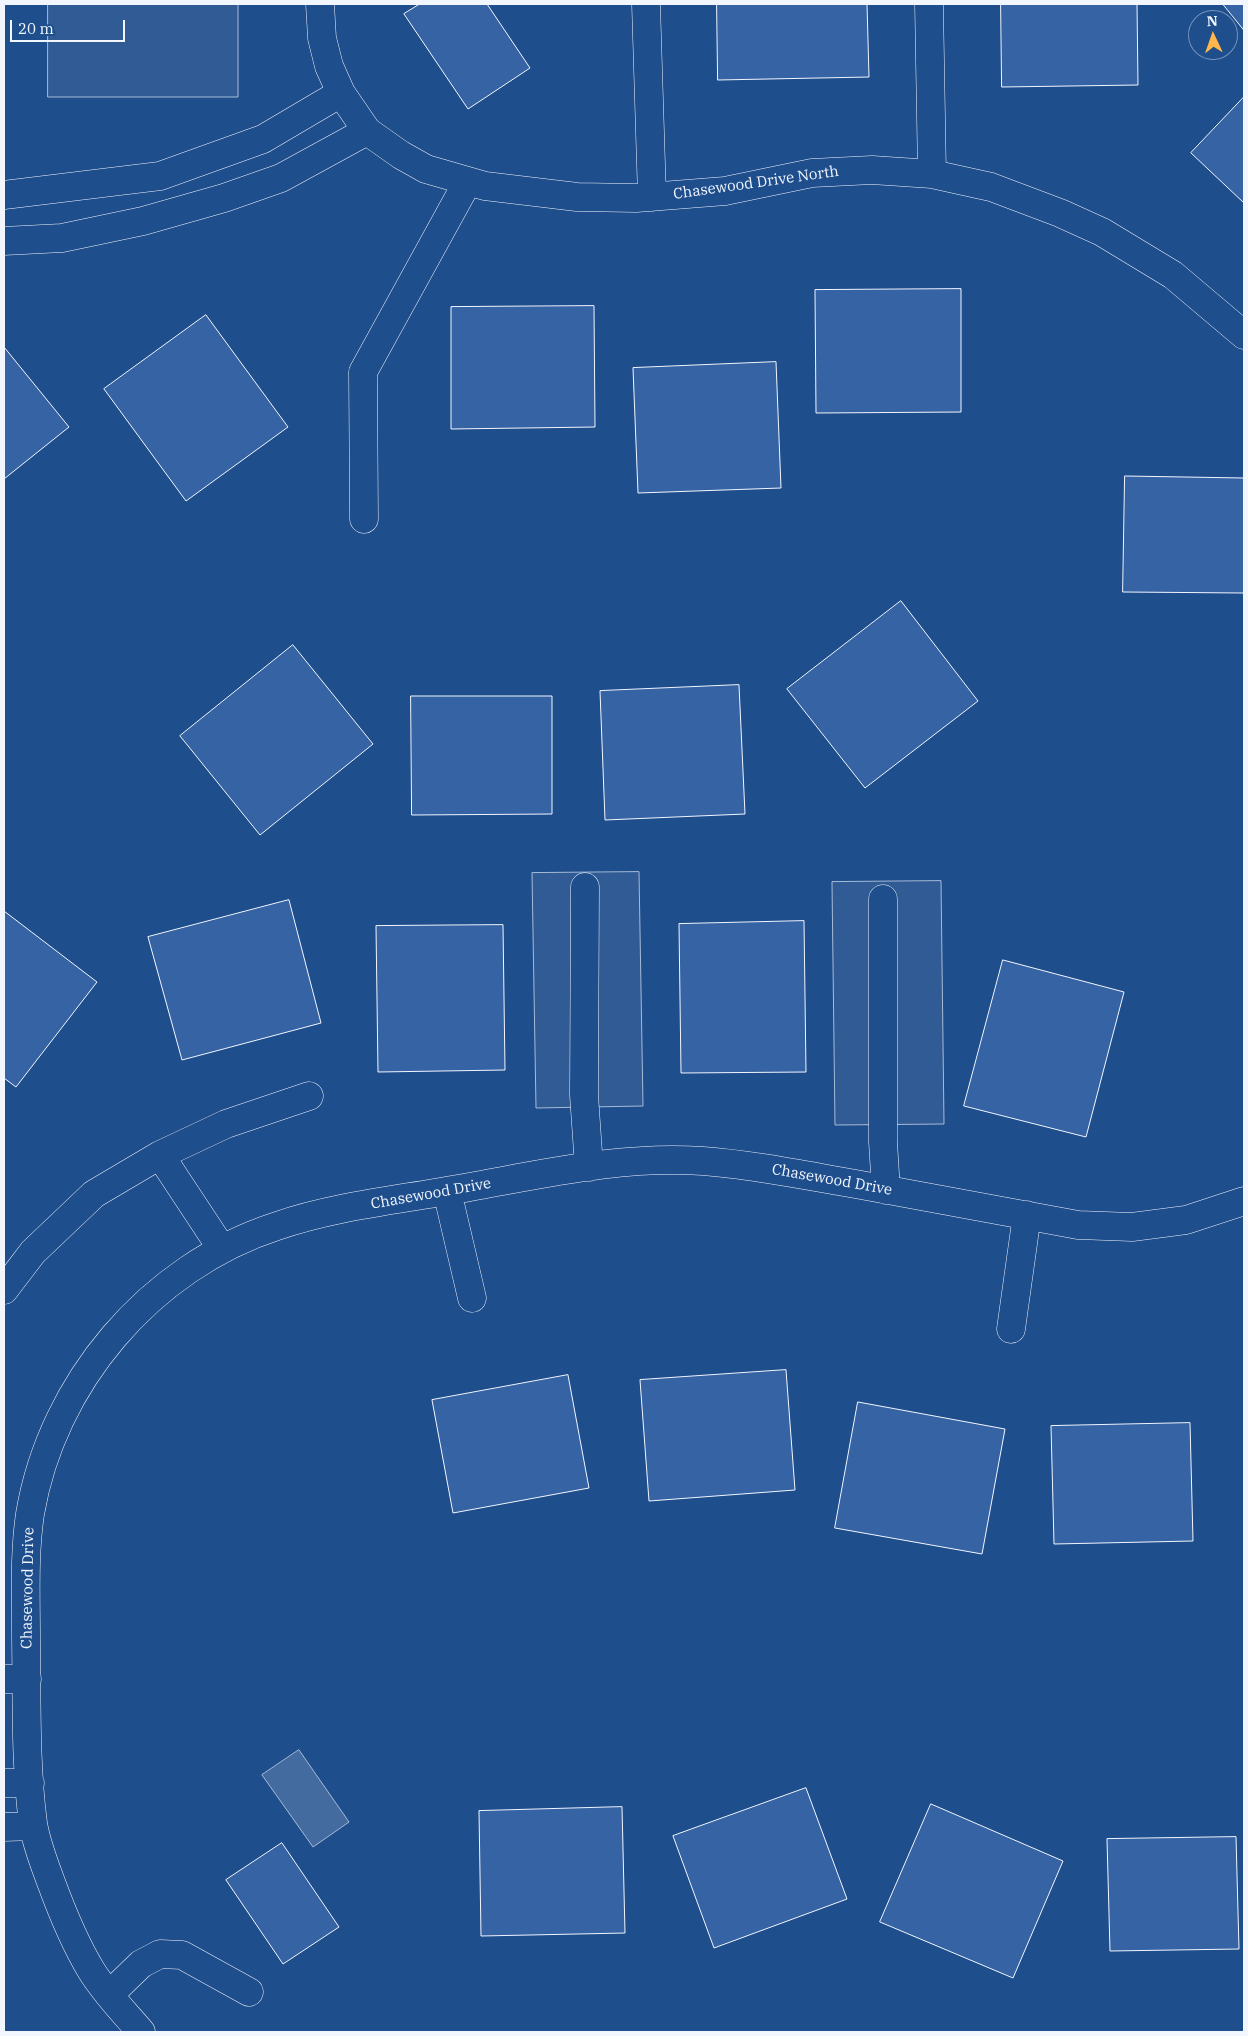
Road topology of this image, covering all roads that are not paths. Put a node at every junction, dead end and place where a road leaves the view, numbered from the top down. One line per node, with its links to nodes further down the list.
1 (320, 4): 4 (street)
2 (646, 4): 9 (street)
3 (929, 4): 6 (street)
4 (341, 92): 5 (street); 8 (street)
5 (367, 131): 7 (street, Chasewood Drive North); 10 (street)
6 (932, 174): 9 (street, Chasewood Drive North); 11 (street, Chasewood Drive North)
7 (468, 181): 9 (street, Chasewood Drive North); 12 (street)
8 (4, 195)
9 (652, 197)
10 (4, 241)
11 (1244, 335)
12 (364, 520)
13 (585, 887): 17 (street)
14 (883, 899): 18 (street)
15 (309, 1096): 16 (street)
16 (160, 1155): 22 (street); 23 (street)
17 (589, 1166): 18 (street, Chasewood Drive); 19 (street, Chasewood Drive)
18 (886, 1190): 21 (street, Chasewood Drive)
19 (447, 1191): 22 (street, Chasewood Drive); 24 (street)
20 (1244, 1201): 21 (street, Chasewood Drive)
21 (1027, 1215): 25 (street)
22 (222, 1249): 26 (street, Chasewood Drive)
23 (4, 1290)
24 (472, 1298)
25 (1011, 1329)
26 (15, 1679): 27 (street, Chasewood Drive)
27 (17, 1783): 28 (street, Chasewood Drive)
28 (33, 1826): 29 (street); 31 (street, Chasewood Drive)
29 (4, 1827)
30 (249, 1992): 31 (street)
31 (109, 1995): 32 (street, Chasewood Drive)
32 (141, 2032)

